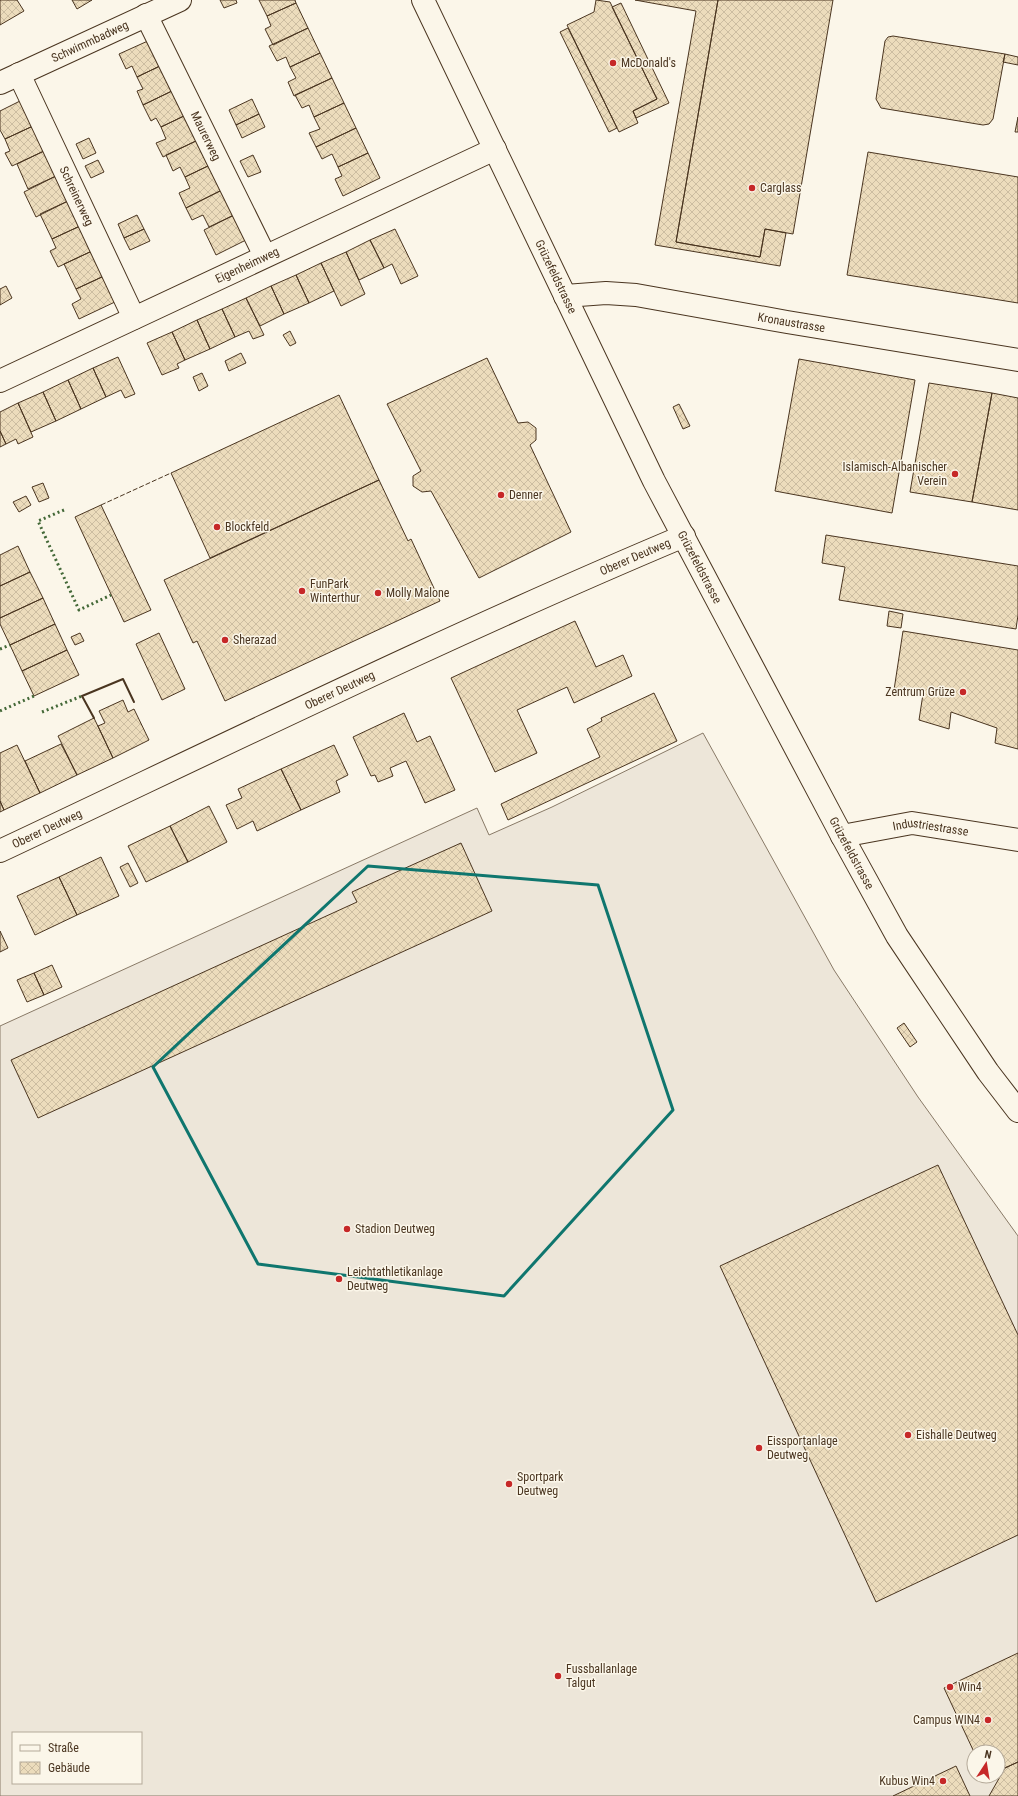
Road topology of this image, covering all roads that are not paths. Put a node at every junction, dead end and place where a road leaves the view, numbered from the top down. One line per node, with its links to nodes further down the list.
1 (180, 0): 3 (street, Schwimmbadweg)
2 (423, 0): 5 (street, Grüzefeldstrasse)
3 (146, 15): 4 (street, Schwimmbadweg); 6 (street, Maurerweg)
4 (9, 79): 8 (street, Schreinerweg)
5 (495, 149): 6 (street, Eigenheimweg); 7 (street, Grüzefeldstrasse)
6 (265, 256): 8 (street, Eigenheimweg)
7 (565, 296): 9 (street, Kronaustrasse); 11 (street, Grüzefeldstrasse)
8 (134, 318): 10 (street, Eigenheimweg)
9 (1018, 360)
10 (2, 377)
11 (684, 536): 12 (street, Grüzefeldstrasse); 14 (street, Oberer Deutweg)
12 (842, 836): 13 (street, Industriestrasse); 15 (street, Grüzefeldstrasse)
13 (1018, 840)
14 (0, 851)
15 (1018, 1111)

